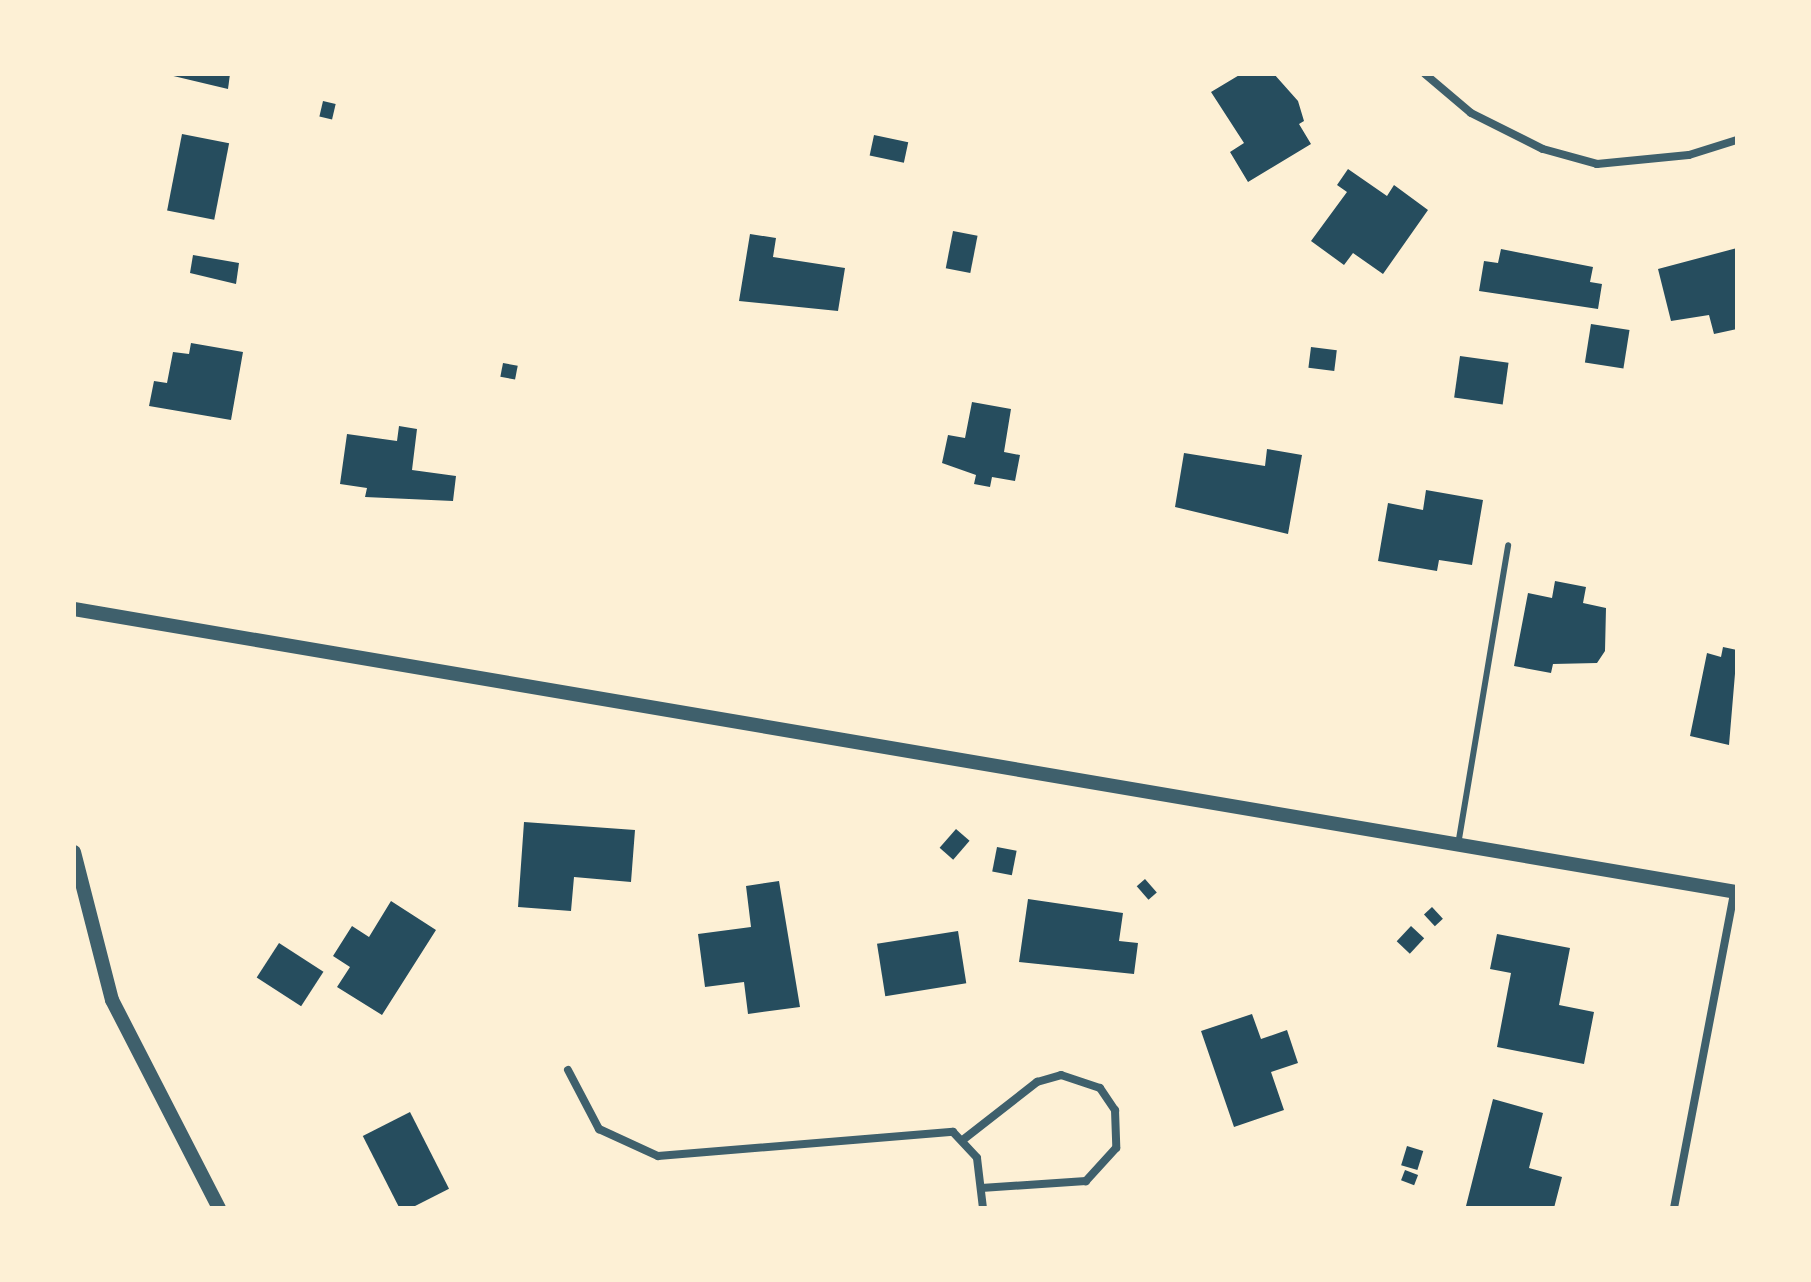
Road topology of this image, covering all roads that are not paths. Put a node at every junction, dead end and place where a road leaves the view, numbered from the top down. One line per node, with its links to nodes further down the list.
1 (1425, 74): 2 (street)
2 (1737, 140)
3 (1508, 545): 5 (lane)
4 (74, 609): 5 (street)
5 (1458, 845): 7 (street)
6 (74, 852): 11 (street)
7 (1736, 892): 13 (street)
8 (568, 1070): 9 (street)
9 (964, 1139): 10 (street); 10 (street)
10 (981, 1188): 12 (street)
11 (219, 1208)
12 (983, 1208)
13 (1674, 1208)

